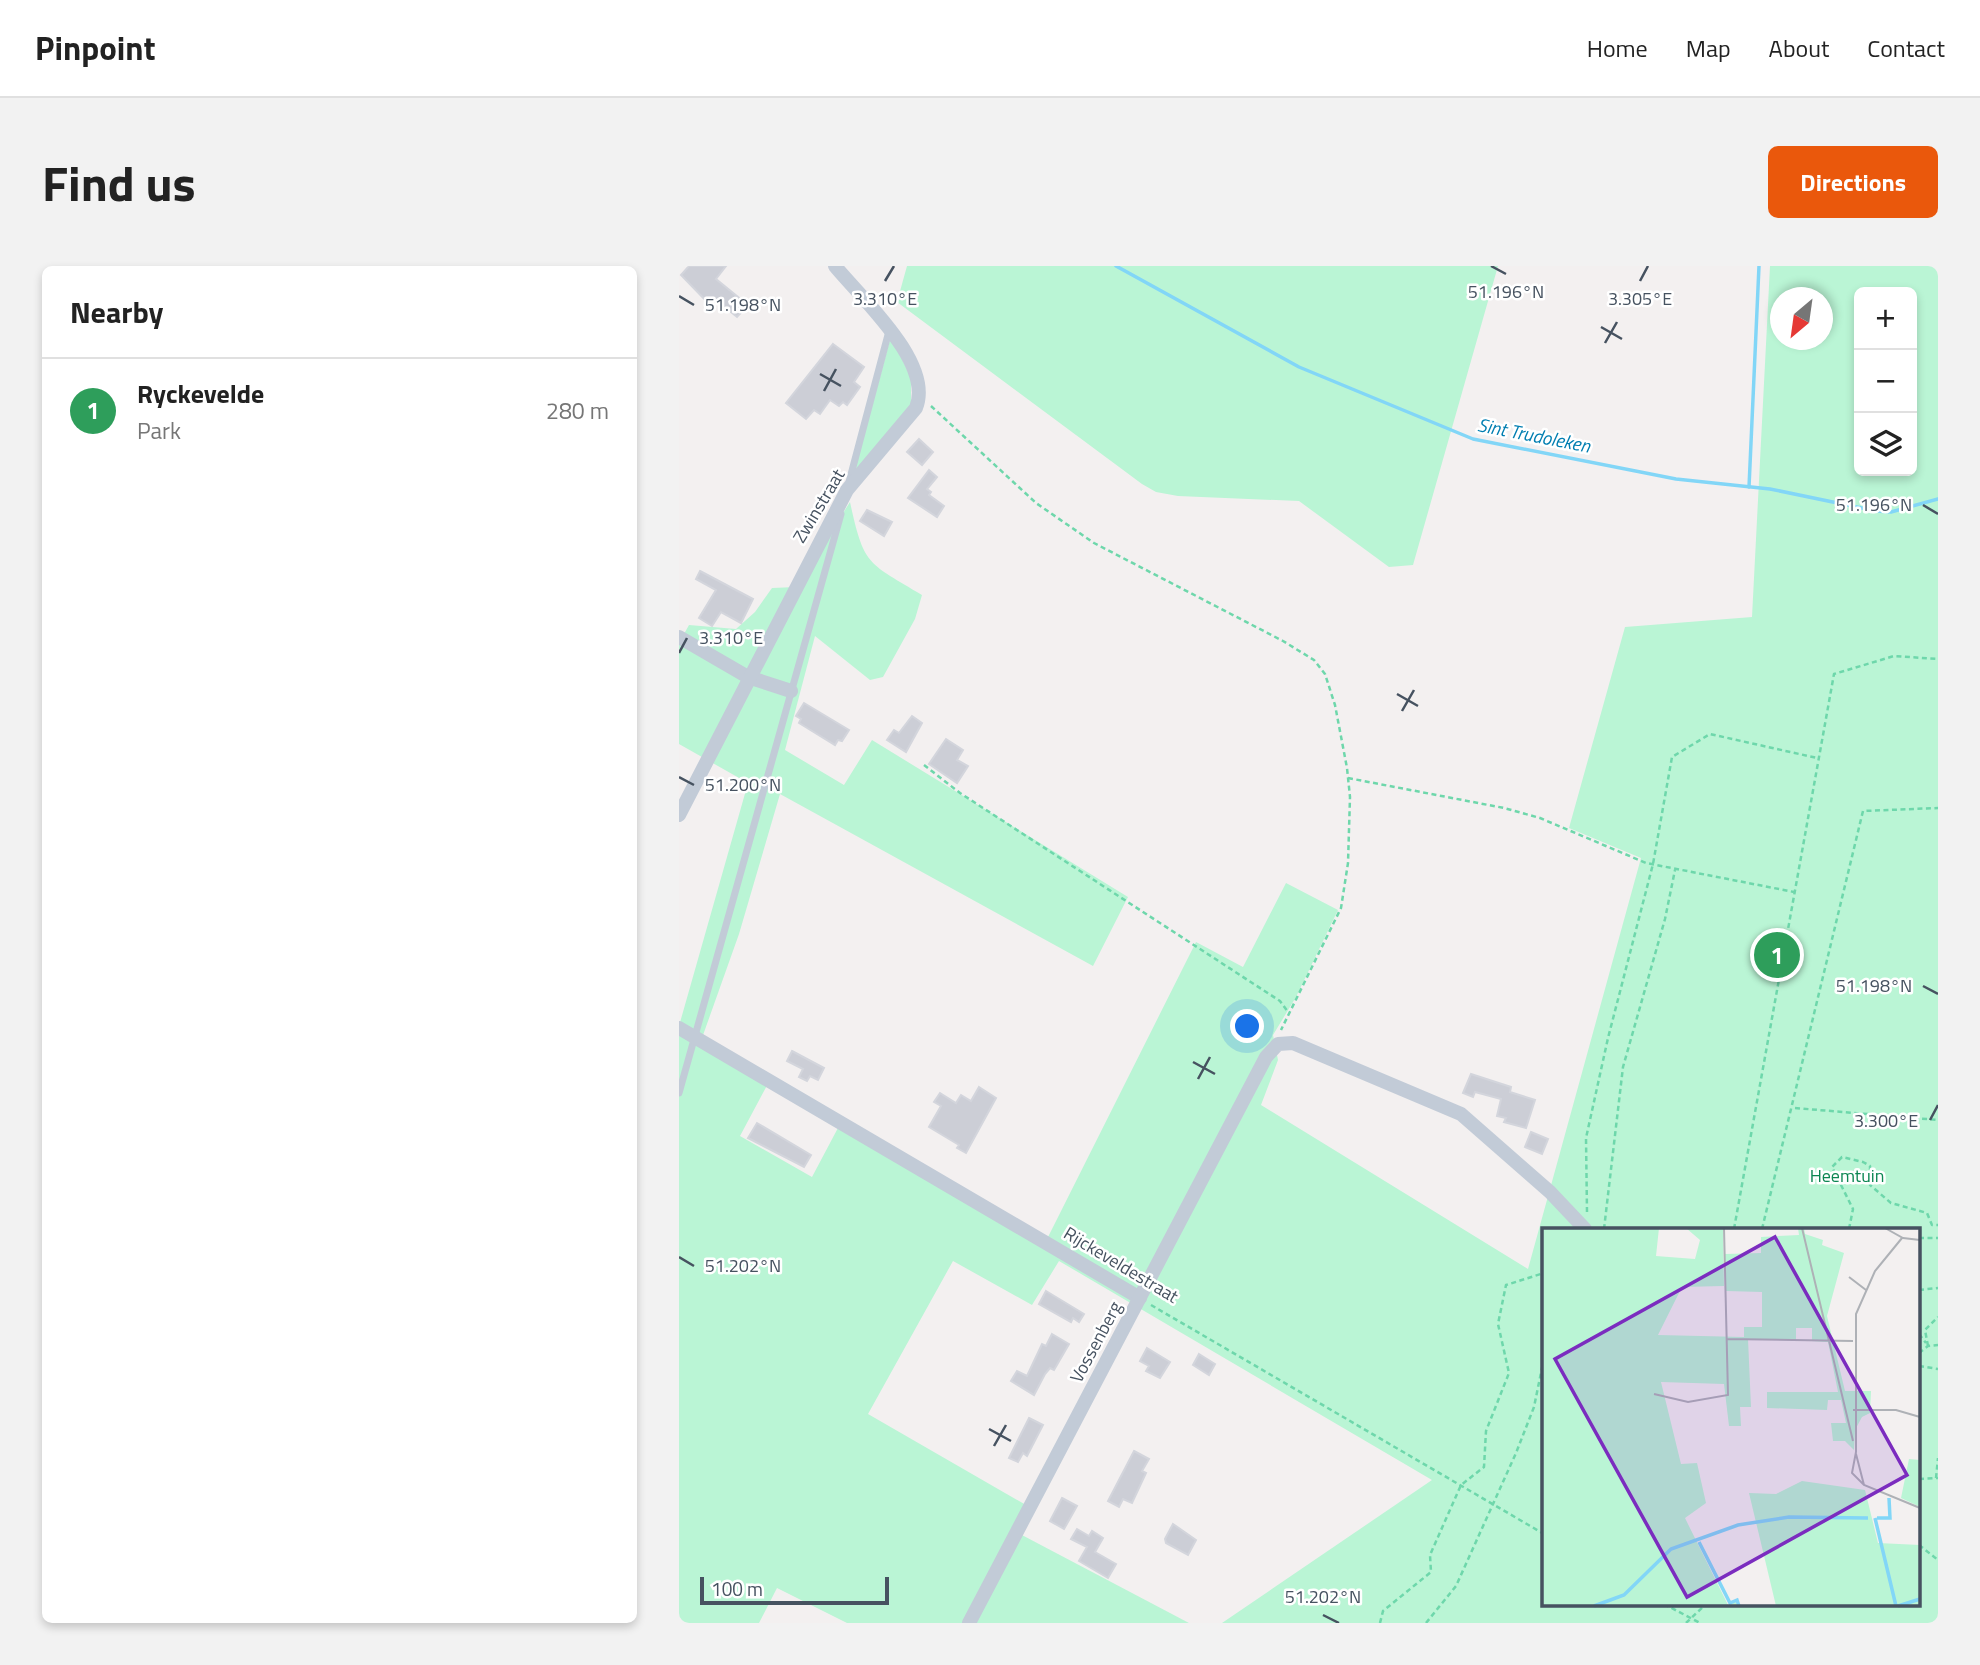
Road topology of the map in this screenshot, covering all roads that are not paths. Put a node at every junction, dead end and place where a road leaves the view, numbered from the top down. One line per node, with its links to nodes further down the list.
1 (835, 266): 2 (street)
2 (890, 327): 3 (lane); 3 (street, Zwinstraat)
3 (847, 490): 5 (street, Zwinstraat); 6 (lane)
4 (679, 637): 5 (street)
5 (748, 677): 6 (street); 7 (street, Zwinstraat)
6 (791, 691): 9 (lane)
7 (679, 815)
8 (679, 1028): 9 (street, Rijckeveldestraat)
9 (694, 1037): 10 (lane); 12 (street, Rijckeveldestraat)
10 (679, 1093)
11 (1586, 1223): 12 (street, Vossenberg)
12 (1140, 1298): 13 (street, Vossenberg)
13 (968, 1623)

